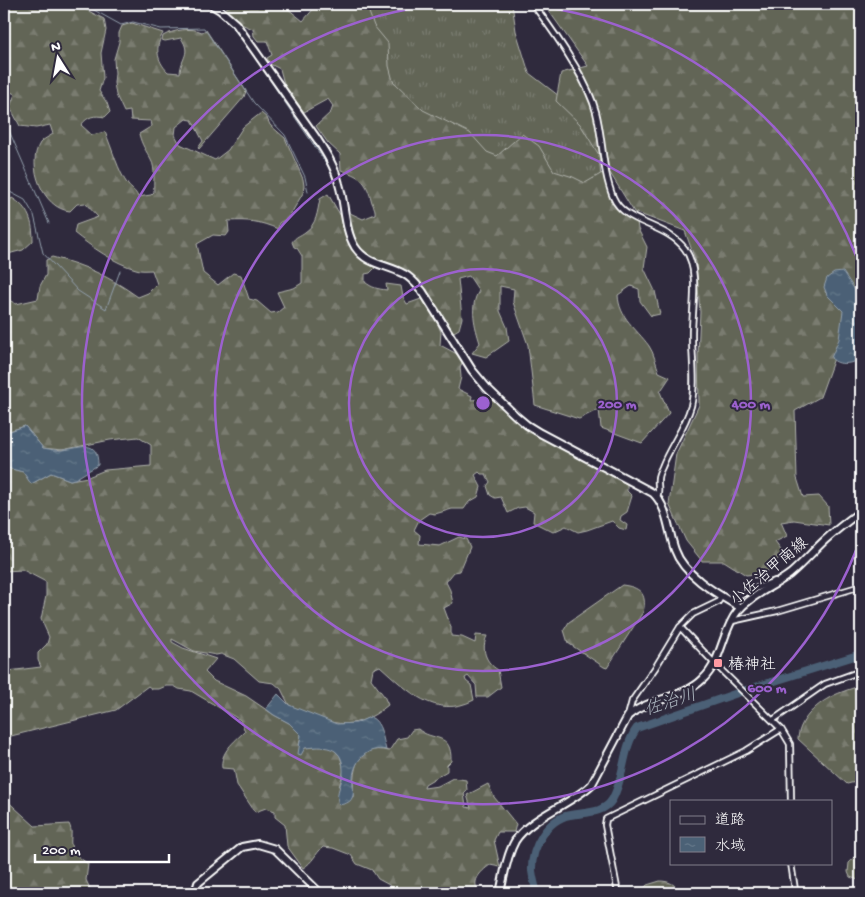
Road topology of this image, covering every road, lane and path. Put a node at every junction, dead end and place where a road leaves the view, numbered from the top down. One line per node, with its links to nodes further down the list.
1 (210, 4): 3 (street)
2 (533, 4): 3 (street)
3 (657, 496): 7 (street)
4 (861, 511): 5 (street, 小佐治甲南線)
5 (779, 582): 7 (street); 8 (street, 小佐治甲南線)
6 (861, 586): 9 (street)
7 (724, 598): 8 (street); 10 (street)
8 (742, 608): 9 (street, 小佐治甲南線)
9 (732, 621): 11 (street, 小佐治甲南線)
10 (680, 627): 11 (street); 13 (street)
11 (714, 664): 13 (street, 小佐治甲南線); 14 (street)
12 (861, 671): 14 (street)
13 (628, 716): 20 (street, 小佐治甲南線)
14 (773, 720): 15 (street)
15 (781, 729): 16 (street); 21 (street)
16 (791, 800)
17 (791, 864): 22 (street)
18 (195, 893): 19 (street)
19 (320, 893)
20 (500, 893)
21 (618, 893)
22 (799, 893)

